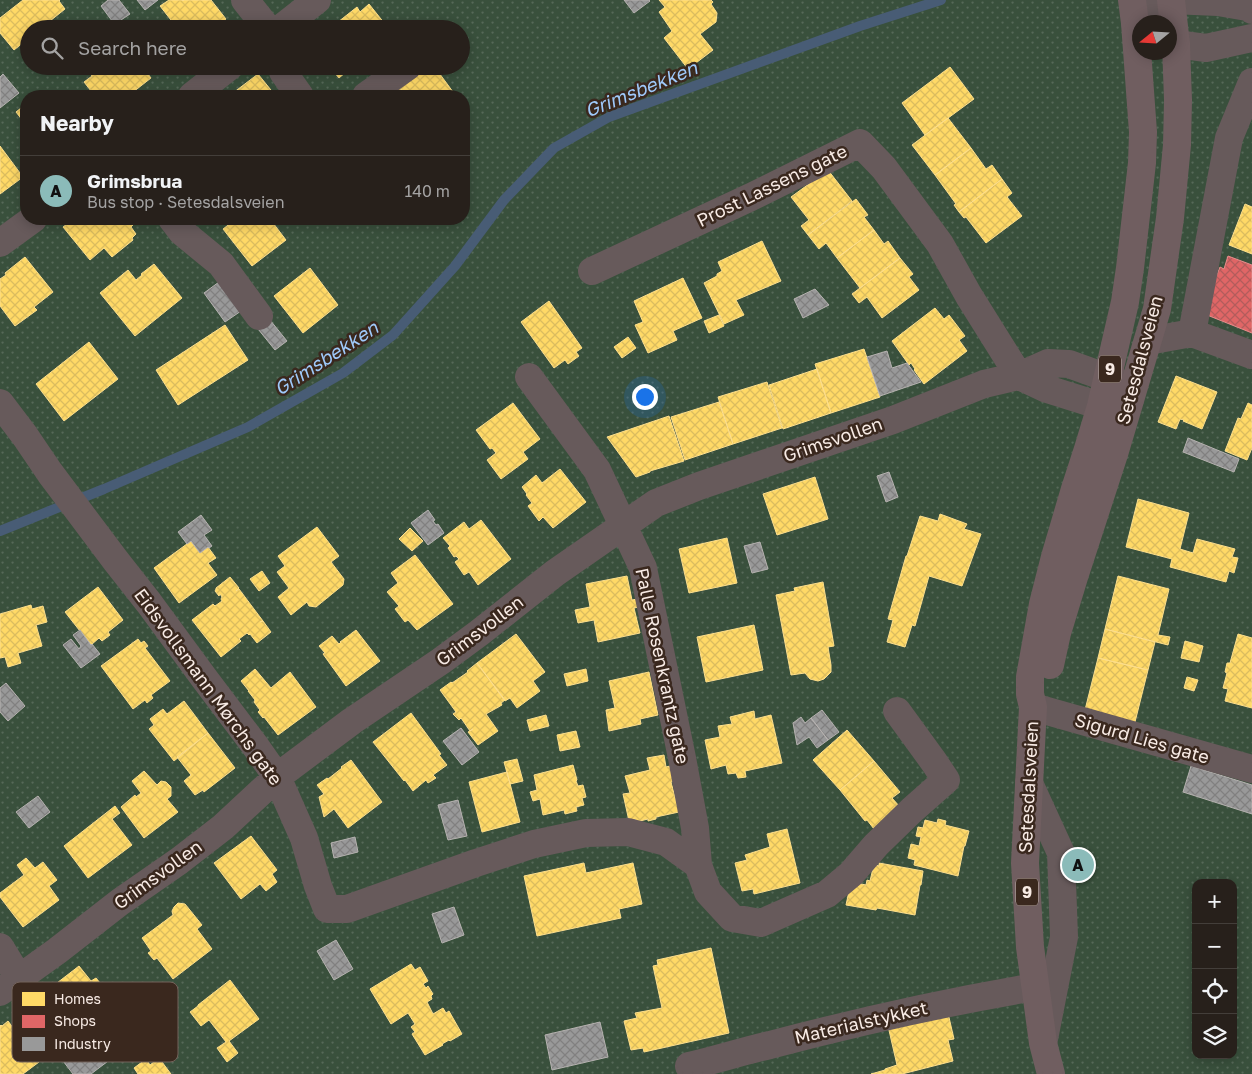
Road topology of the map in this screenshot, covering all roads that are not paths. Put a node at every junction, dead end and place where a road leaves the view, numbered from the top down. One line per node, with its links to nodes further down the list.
1 (245, 0): 7 (street)
2 (317, 0): 8 (street)
3 (1171, 0): 4 (street); 5 (street); 6 (highway, Setesdalsveien / 9)
4 (1252, 10)
5 (1138, 15)
6 (1172, 15)
7 (261, 20)
8 (291, 20)
9 (1252, 38): 10 (street)
10 (1177, 43)
11 (1139, 60): 30 (highway, Setesdalsveien / 9)
12 (1175, 60): 26 (highway, Setesdalsveien / 9)
13 (219, 75): 17 (street)
14 (286, 75): 18 (street)
15 (395, 75): 19 (street)
16 (1252, 82): 25 (street)
17 (200, 90)
18 (296, 90)
19 (374, 90)
20 (25, 225): 22 (street)
21 (177, 225): 24 (street)
22 (0, 243)
23 (592, 271): 28 (street, Prost Lassens gate)
24 (259, 316)
25 (1192, 333): 26 (street); 27 (street)
26 (1148, 341): 31 (highway, Setesdalsveien / 9)
27 (1252, 355)
28 (1019, 376): 30 (street, Grimsvollen); 33 (street); 34 (street, Grimsvollen)
29 (530, 377): 34 (street, Palle Rosenkrantz gate)
30 (1108, 378): 31 (street, Grimsvollen); 33 (highway, Setesdalsveien / 9)
31 (1130, 399): 33 (street); 35 (highway, Setesdalsveien / 9)
32 (0, 403): 38 (street, Eidsvollsmann Mørchs gate)
33 (1101, 406): 35 (highway, Setesdalsveien / 9)
34 (624, 526): 38 (street, Grimsvollen); 40 (street, Palle Rosenkrantz gate)
35 (1033, 707): 37 (street, Sigurd Lies gate); 39 (highway, Setesdalsveien / 9)
36 (897, 711): 40 (street, Palle Rosenkrantz gate)
37 (1252, 769)
38 (277, 777): 40 (street, Eidsvollsmann Mørchs gate); 42 (street, Grimsvollen)
39 (1029, 783): 44 (highway, Setesdalsveien / 9); 45 (street)
40 (698, 865)
41 (0, 947): 43 (street)
42 (14, 982)
43 (10, 985)
44 (1035, 987): 45 (highway, Setesdalsveien / 9); 46 (street, Materialstykket)
45 (1043, 1043): 47 (highway, Setesdalsveien / 9)
46 (689, 1066)
47 (1051, 1074)

